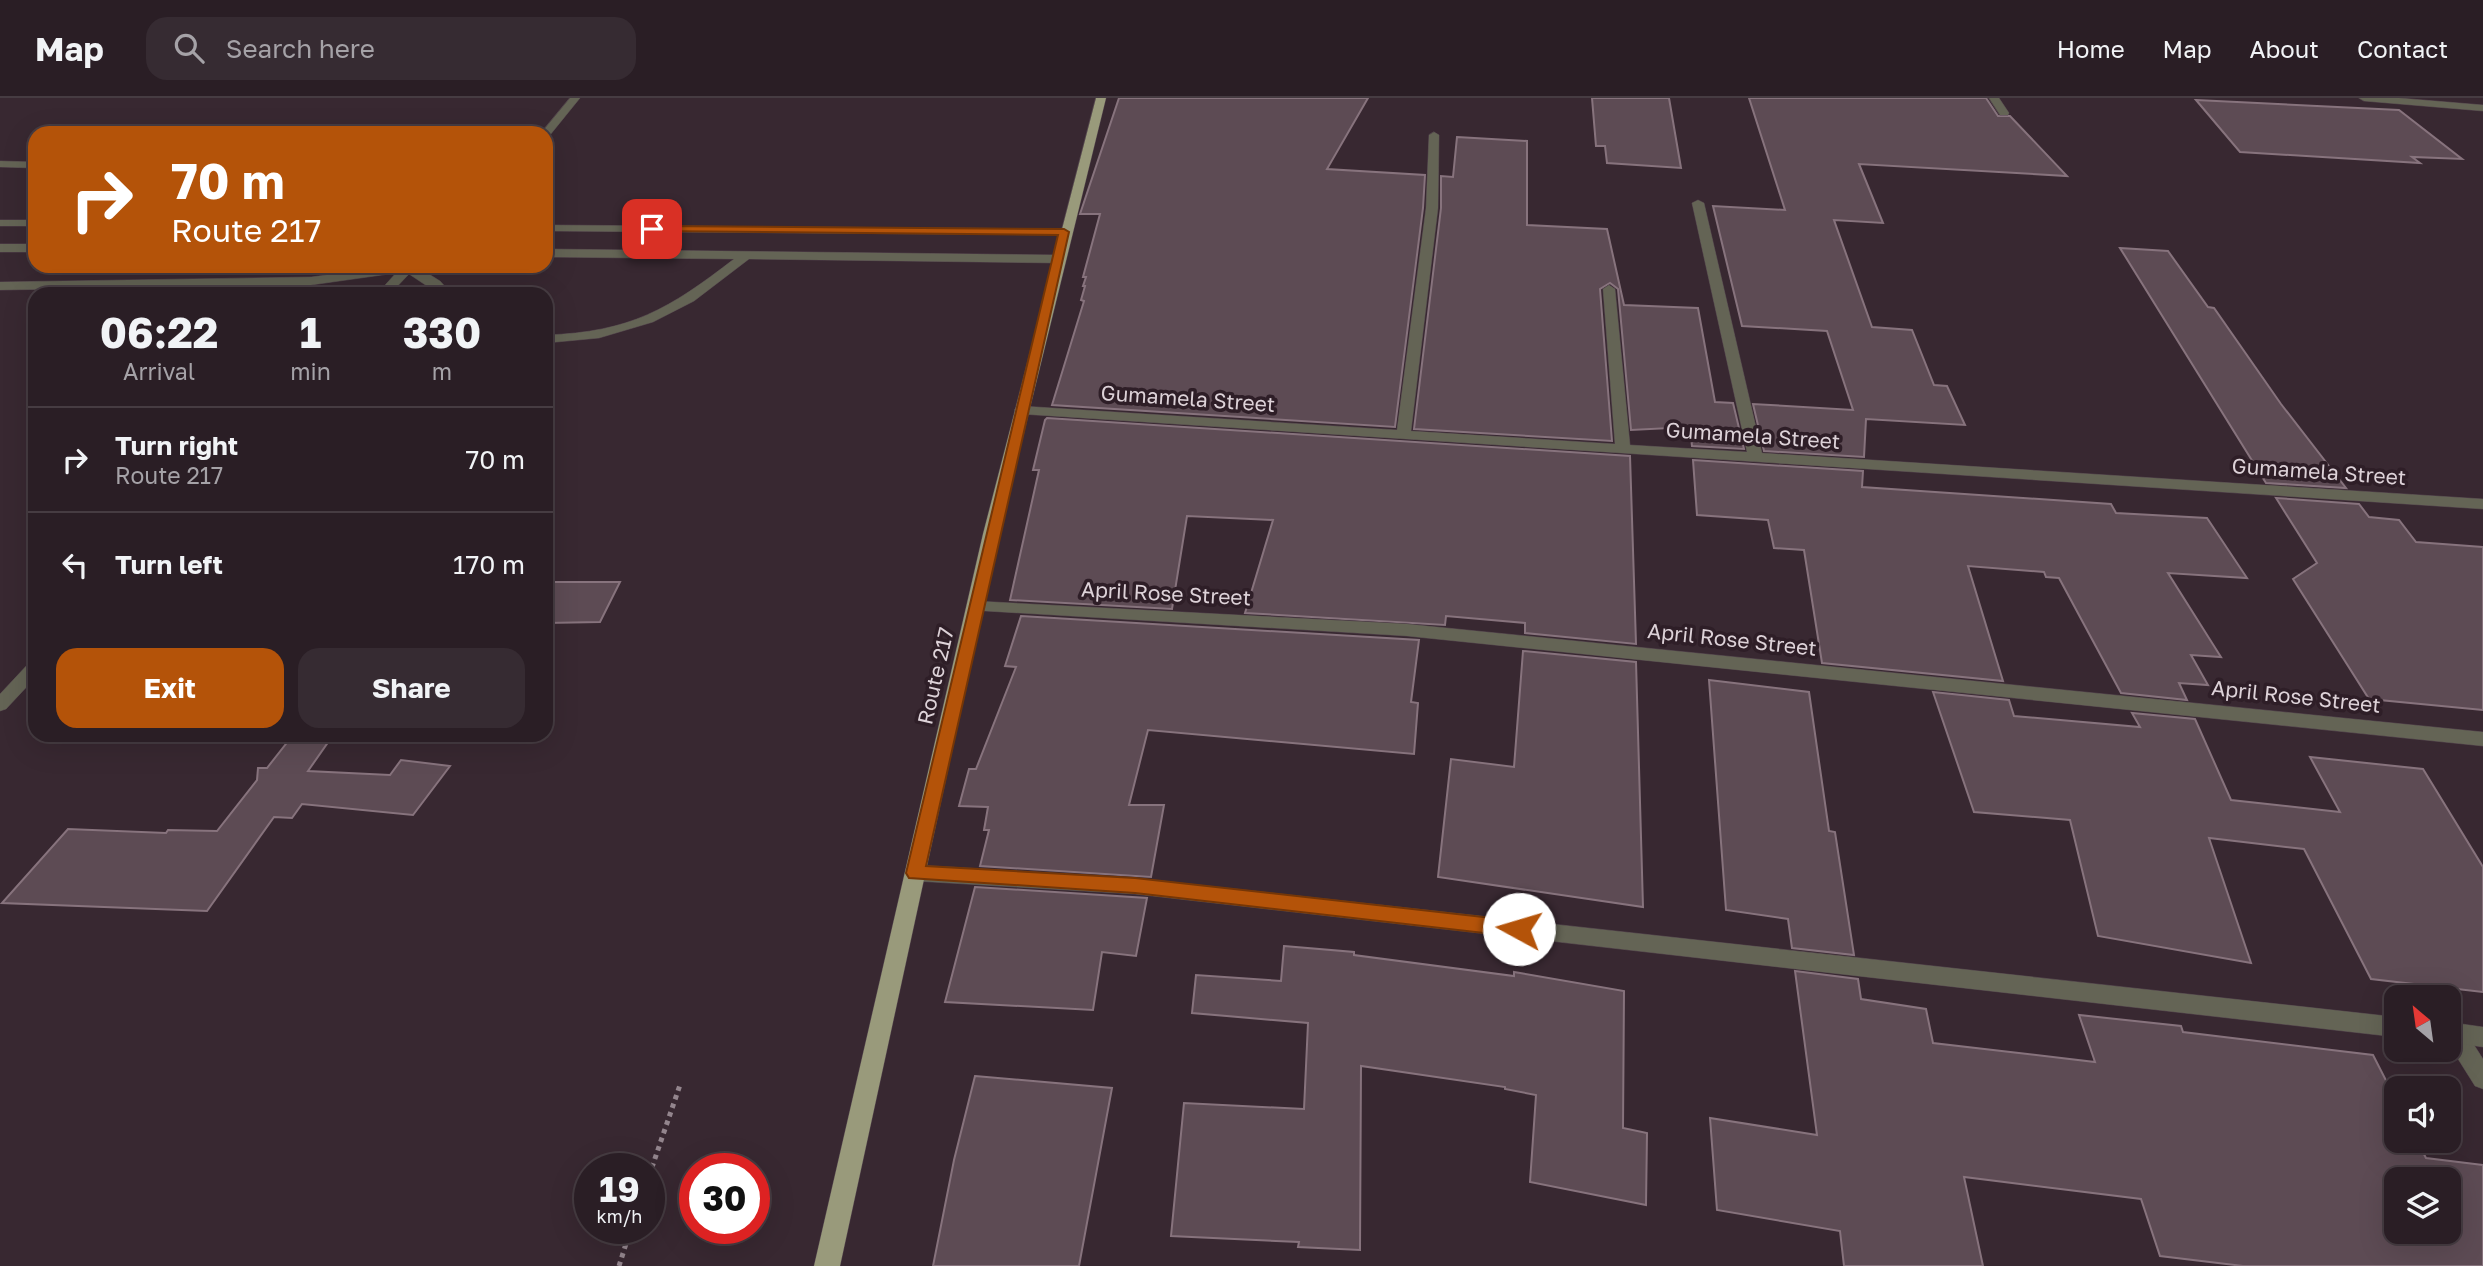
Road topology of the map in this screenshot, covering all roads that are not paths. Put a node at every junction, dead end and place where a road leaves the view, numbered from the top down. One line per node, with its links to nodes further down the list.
1 (575, 98): 7 (street)
2 (1101, 98): 15 (main road, Route 217)
3 (1994, 98): 6 (street)
4 (2364, 98): 5 (street)
5 (2483, 108)
6 (2004, 113)
7 (552, 126)
8 (1434, 135): 30 (street)
9 (0, 164): 10 (street)
10 (28, 165)
11 (1698, 203): 32 (street)
12 (0, 223): 13 (street)
13 (28, 223)
14 (553, 228): 15 (street)
15 (1064, 232): 20 (main road, Route 217)
16 (0, 248): 17 (street)
17 (28, 248)
18 (553, 253): 19 (street)
19 (747, 255): 20 (street); 28 (street)
20 (1059, 259): 29 (main road, Route 217)
21 (367, 273): 24 (street)
22 (403, 273): 25 (street)
23 (419, 273): 26 (street)
24 (0, 286)
25 (390, 287)
26 (439, 287)
27 (1609, 289): 31 (street)
28 (553, 339)
29 (1021, 410): 30 (street, Gumamela Street); 34 (main road, Route 217)
30 (1405, 434): 31 (street, Gumamela Street)
31 (1623, 449): 32 (street, Gumamela Street)
32 (1756, 458): 33 (street, Gumamela Street)
33 (2483, 504)
34 (975, 606): 37 (street, April Rose Street); 38 (main road, Route 217)
35 (28, 675): 36 (street)
36 (0, 705)
37 (2483, 739)
38 (915, 873): 39 (street); 44 (main road, Route 217)
39 (2384, 1026)
40 (2461, 1034): 41 (street)
41 (2483, 1037)
42 (2461, 1047): 43 (street)
43 (2483, 1079)
44 (827, 1266)

